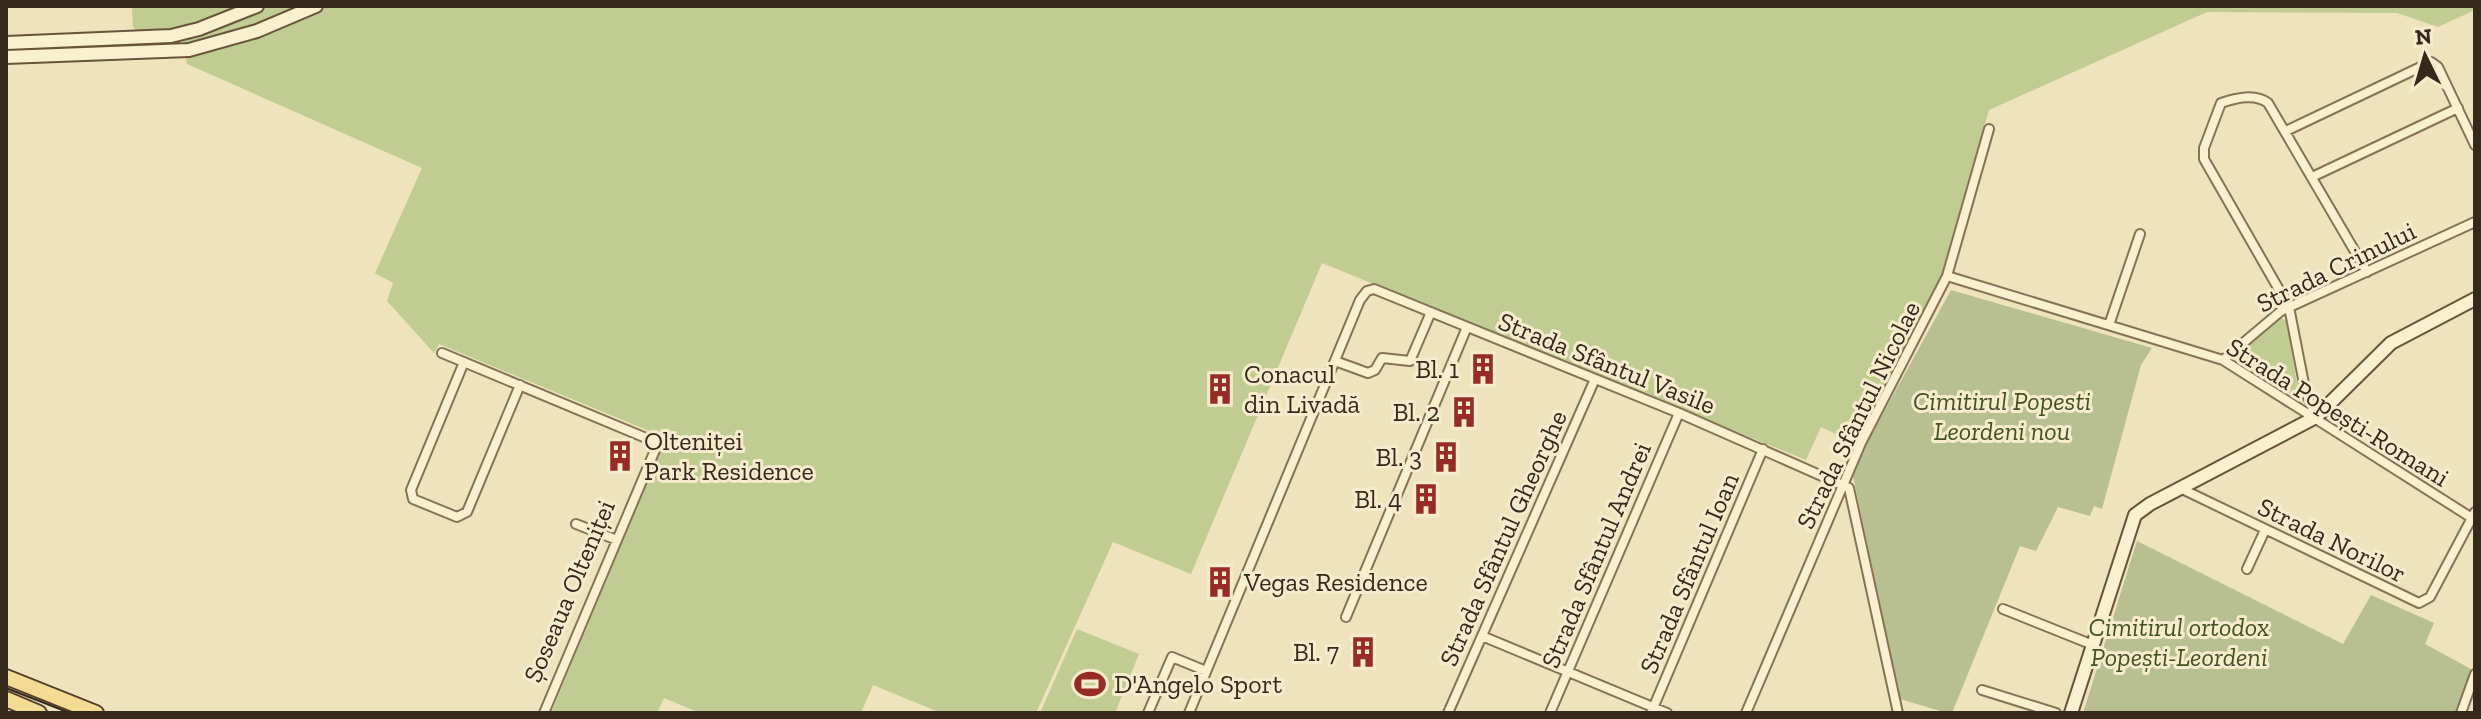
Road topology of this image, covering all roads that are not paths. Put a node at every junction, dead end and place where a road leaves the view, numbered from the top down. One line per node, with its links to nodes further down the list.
1 (257, 6): 5 (street)
2 (279, 6): 4 (street)
3 (316, 6): 4 (street)
4 (284, 20): 6 (street)
5 (6, 43)
6 (6, 57)
7 (2458, 108): 9 (street); 10 (street); 11 (street)
8 (1989, 129): 15 (street, Strada Sfântul Nicolae)
9 (2286, 131): 11 (street); 17 (street)
10 (2475, 145)
11 (2312, 177): 14 (street)
12 (2475, 222): 14 (street, Strada Crinului)
13 (2140, 234): 19 (street)
14 (2367, 272): 17 (street, Strada Crinului)
15 (1947, 276): 19 (street, Strada Popești-Romani); 30 (street, Strada Sfântul Nicolae)
16 (2475, 299): 28 (street)
17 (2289, 307): 22 (street, Strada Crinului); 28 (street)
18 (1431, 312): 20 (street); 23 (street); 23 (street)
19 (2109, 325): 22 (street, Strada Popești-Romani)
20 (1467, 327): 25 (street, Strada Sfântul Vasile); 38 (street, Strada Sfântul Vasile)
21 (442, 353): 24 (street)
22 (2223, 360): 28 (street, Strada Popești-Romani)
23 (1335, 361): 41 (street)
24 (464, 362): 26 (street); 26 (street)
25 (1595, 379): 27 (street, Strada Sfântul Vasile); 39 (street, Strada Sfântul Gheorghe)
26 (520, 385): 35 (street, Șoseaua Olteniței)
27 (1679, 413): 29 (street, Strada Sfântul Vasile); 42 (street, Strada Sfântul Andrei)
28 (2316, 417): 31 (street); 32 (street, Strada Popești-Romani)
29 (1763, 449): 30 (street, Strada Sfântul Vasile); 47 (street, Strada Sfântul Ioan)
30 (1844, 485): 56 (street, Strada Sfântul Nicolae); 57 (street)
31 (2180, 488): 34 (street, Strada Norilor); 40 (street)
32 (2474, 517): 34 (street, Strada Norilor)
33 (576, 524): 35 (street)
34 (2265, 530): 36 (street)
35 (617, 540): 50 (street, Șoseaua Olteniței)
36 (2247, 569)
37 (2003, 609): 40 (street)
38 (1346, 617)
39 (1482, 636): 42 (street); 53 (street, Strada Sfântul Gheorghe)
40 (2093, 645): 59 (street)
41 (1206, 671): 51 (street); 52 (street)
42 (1568, 672): 47 (street); 54 (street, Strada Sfântul Andrei)
43 (2475, 674): 60 (street)
44 (6, 677): 49 (main road)
45 (1982, 690): 58 (street)
46 (6, 699): 48 (main road)
47 (1653, 710): 55 (street)
48 (39, 713)
49 (96, 713)
50 (544, 713)
51 (1148, 713)
52 (1189, 713)
53 (1448, 713)
54 (1550, 713)
55 (1667, 713)
56 (1746, 713)
57 (1898, 713)
58 (2056, 713)
59 (2071, 713)
60 (2461, 713)

